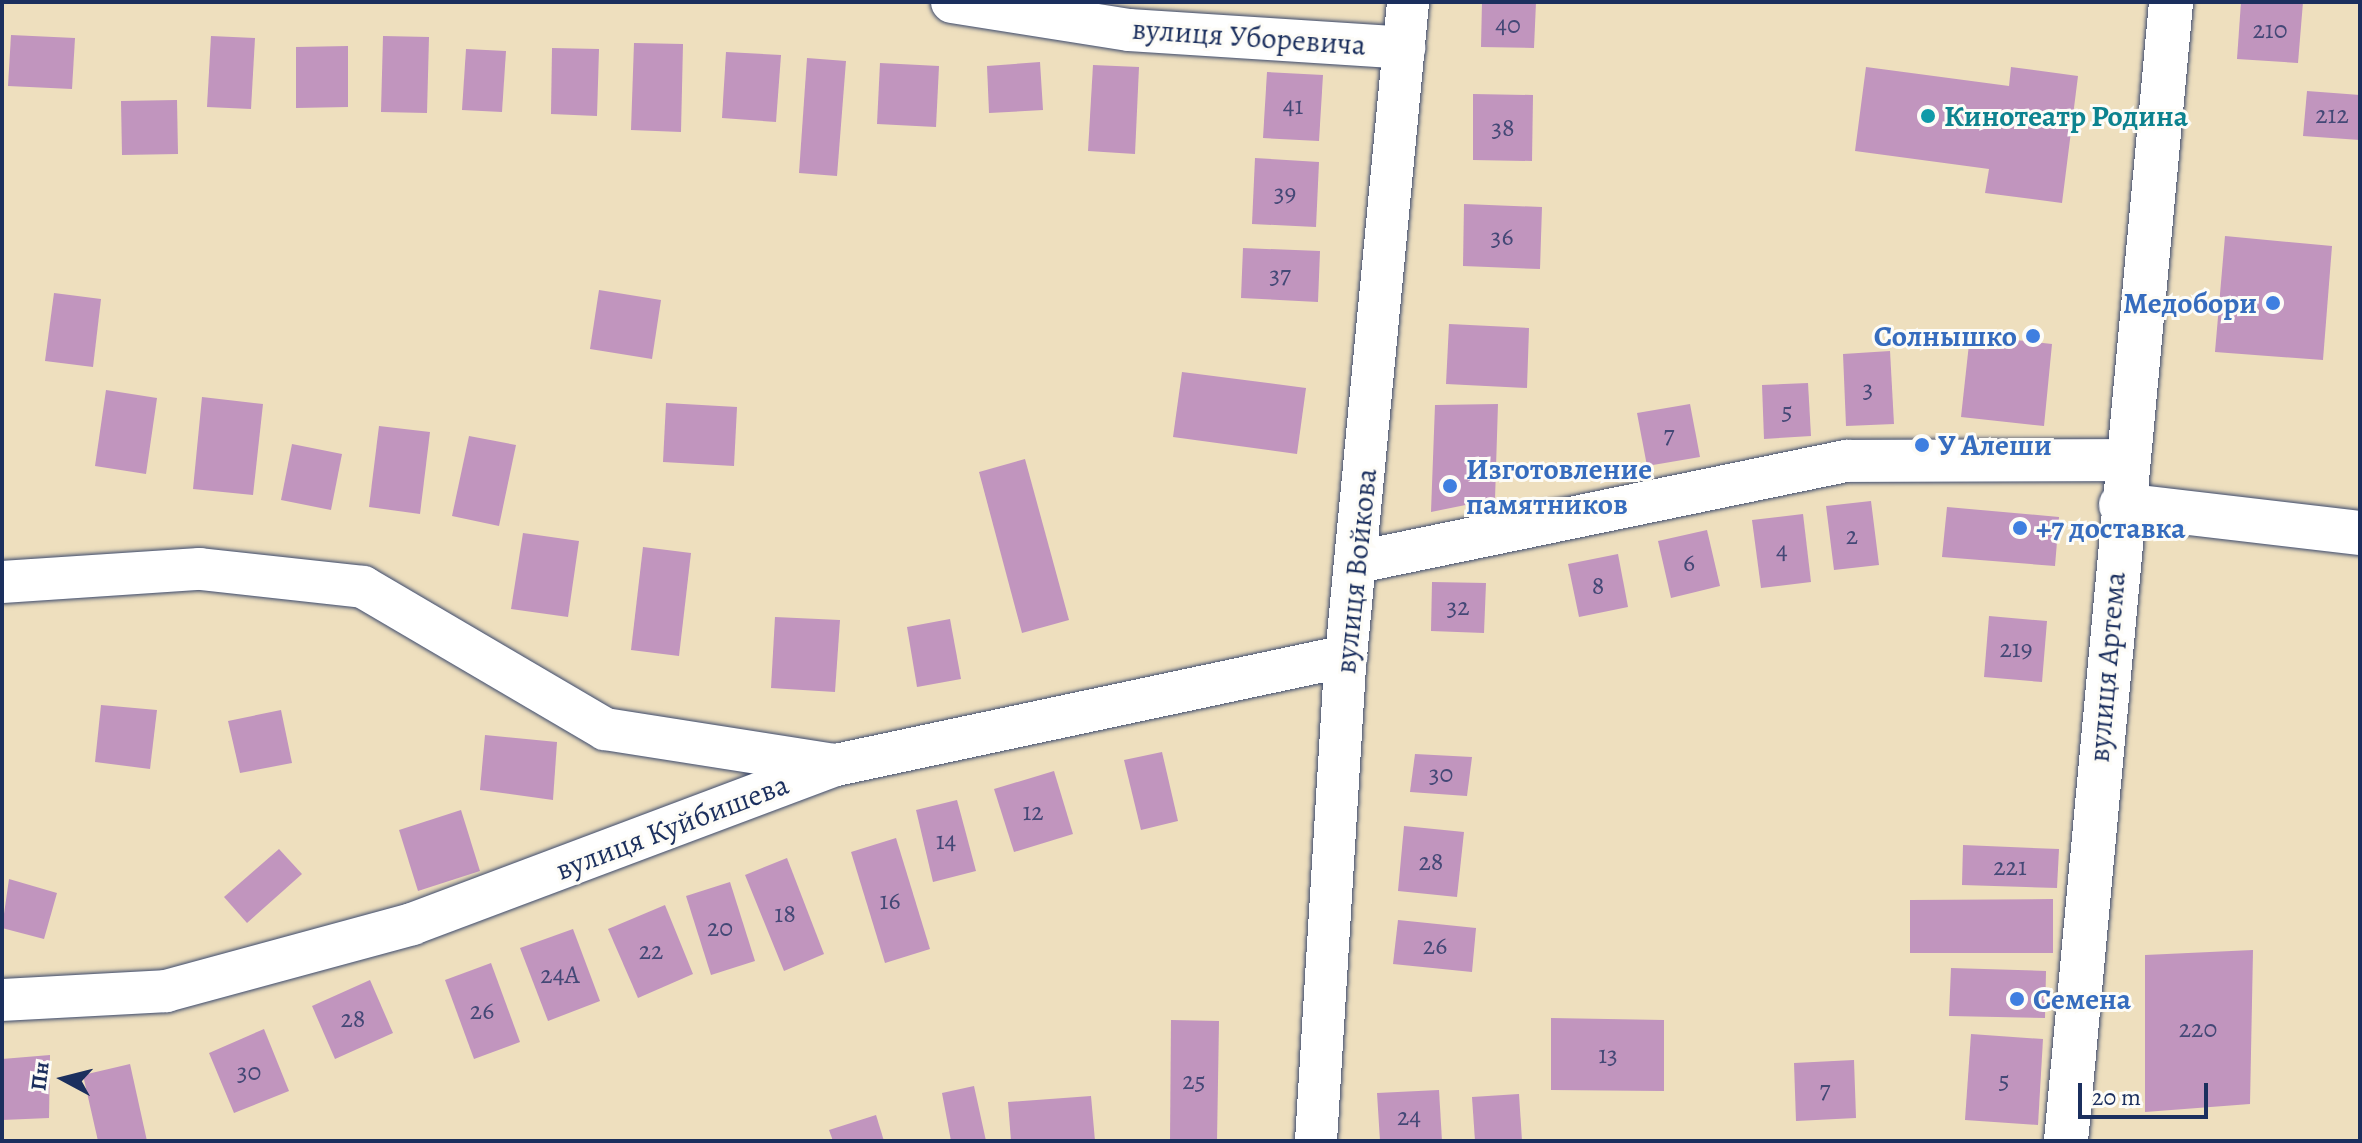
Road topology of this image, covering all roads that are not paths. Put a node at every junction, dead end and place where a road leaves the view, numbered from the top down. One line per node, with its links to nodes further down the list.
1 (952, 2): 4 (street, вулиця Уборевича)
2 (1408, 2): 4 (street, вулиця Войкова)
3 (2171, 2): 5 (street, вулиця Артема)
4 (1404, 48): 8 (street, вулиця Войкова)
5 (2126, 460): 6 (street, вулиця Артема); 8 (street)
6 (2121, 505): 7 (street); 14 (street, вулиця Артема)
7 (2360, 533)
8 (1358, 562): 10 (street, вулиця Войкова)
9 (2, 582): 11 (street)
10 (1346, 656): 11 (street, вулиця Куйбишева); 13 (street, вулиця Войкова)
11 (836, 765): 12 (street, вулиця Куйбишева)
12 (2, 1000)
13 (1316, 1141)
14 (2066, 1141)

